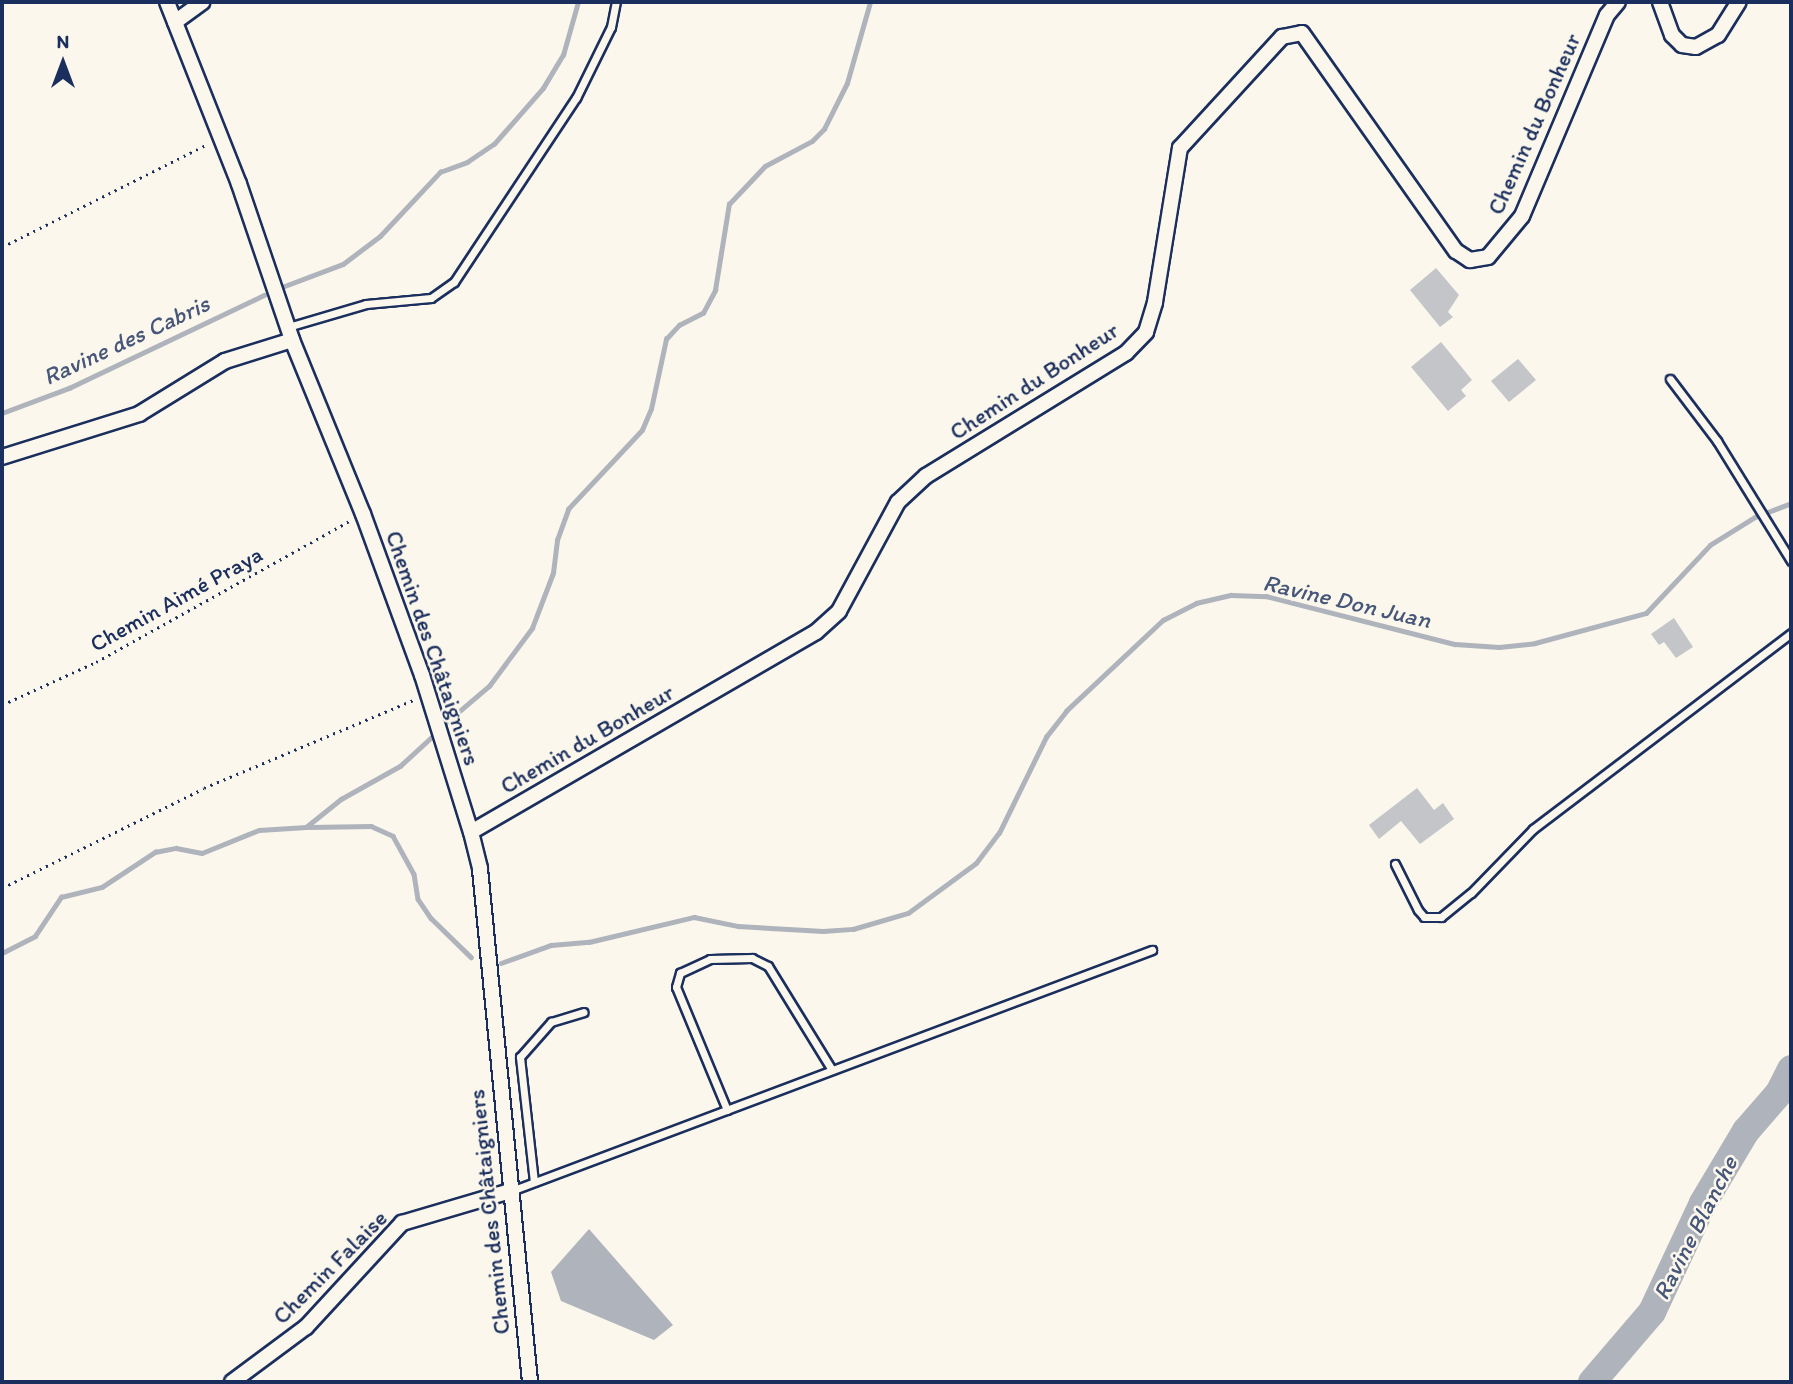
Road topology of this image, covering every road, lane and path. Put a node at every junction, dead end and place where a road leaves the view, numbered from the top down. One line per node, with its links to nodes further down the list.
1 (167, 2): 7 (street, Chemin des Châtaigniers)
2 (203, 2): 7 (street)
3 (616, 2): 10 (lane)
4 (1618, 2): 18 (street, Chemin du Bonheur)
5 (1660, 2): 6 (street)
6 (1739, 2)
7 (175, 22): 8 (street, Chemin des Châtaigniers)
8 (221, 138): 9 (path); 10 (street, Chemin des Châtaigniers)
9 (2, 247)
10 (289, 333): 12 (street); 13 (street, Chemin des Châtaigniers)
11 (1670, 379): 14 (lane)
12 (2, 457)
13 (363, 514): 16 (street, Chemin des Châtaigniers); 17 (path, Chemin Aimé Praya)
14 (1791, 561)
15 (1791, 633): 19 (lane)
16 (427, 694): 18 (street, Chemin des Châtaigniers); 20 (path)
17 (2, 705)
18 (471, 832): 26 (street, Chemin des Châtaigniers)
19 (1395, 864)
20 (2, 888)
21 (1152, 950): 23 (lane)
22 (584, 1012): 25 (lane)
23 (832, 1070): 24 (lane); 24 (lane)
24 (727, 1110): 25 (lane)
25 (534, 1182): 26 (lane)
26 (510, 1191): 27 (street, Chemin Falaise); 28 (street, Chemin des Châtaigniers)
27 (232, 1382)
28 (530, 1382)

